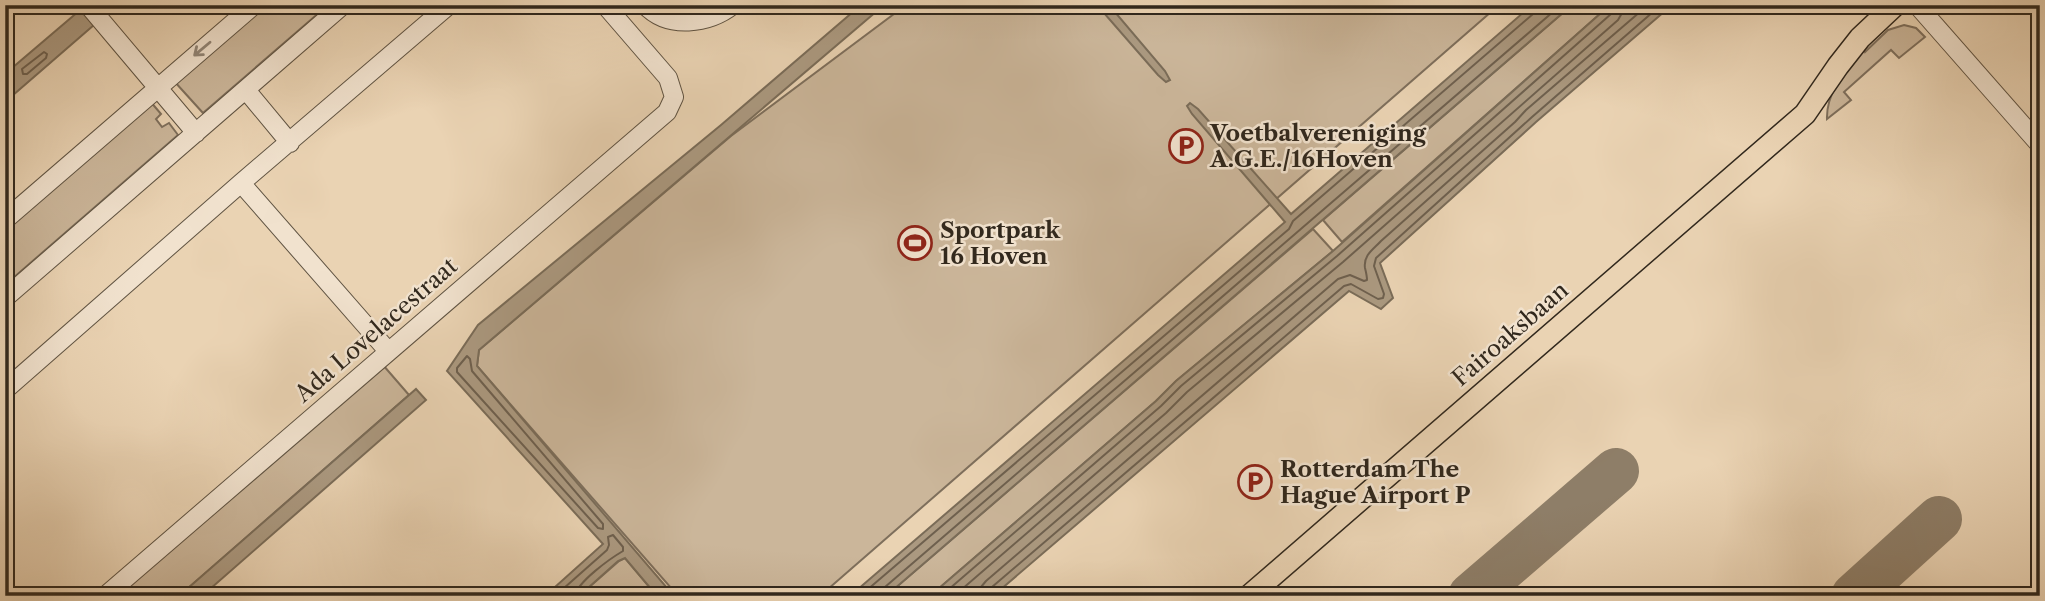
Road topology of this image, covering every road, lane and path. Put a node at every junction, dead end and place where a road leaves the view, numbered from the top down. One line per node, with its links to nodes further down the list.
1 (88, 5): 10 (street)
2 (254, 5): 10 (street, one-way to 10)
3 (343, 5): 11 (street)
4 (449, 5): 13 (street)
5 (605, 5): 18 (street, Ada Lovelacestraat)
6 (645, 5): 7 (street)
7 (733, 5)
8 (1895, 5): 21 (main road, Fairoaksbaan)
9 (1917, 5): 14 (street)
10 (157, 88): 12 (street); 16 (street)
11 (246, 90): 12 (street); 13 (street)
12 (196, 133): 17 (street)
13 (290, 143): 15 (street)
14 (2040, 145)
15 (241, 183): 18 (street); 19 (street)
16 (5, 220)
17 (5, 298)
18 (388, 351): 20 (street, Ada Lovelacestraat)
19 (5, 390)
20 (105, 596)
21 (1249, 596)

